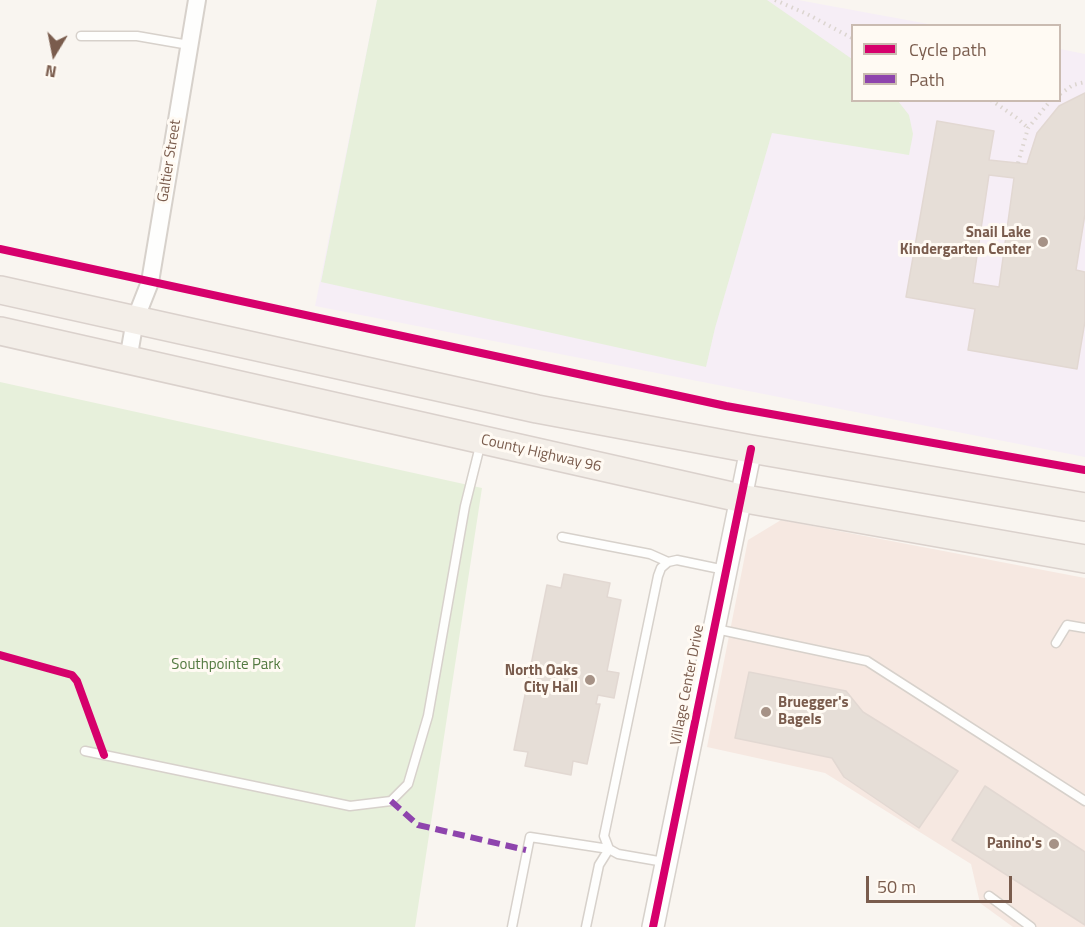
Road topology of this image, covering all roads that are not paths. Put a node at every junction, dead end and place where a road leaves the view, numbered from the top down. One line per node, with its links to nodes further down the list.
1 (197, 0): 3 (street, Galtier Street)
2 (81, 36): 3 (lane)
3 (189, 45): 5 (street, Galtier Street)
4 (0, 290): 5 (main road)
5 (135, 320): 7 (street, Galtier Street); 9 (main road)
6 (0, 331): 7 (main road, County Highway 96)
7 (128, 360): 8 (main road, County Highway 96)
8 (482, 440): 10 (main road, County Highway 96); 19 (lane)
9 (751, 449): 10 (street, Village Center Drive); 11 (main road)
10 (740, 498): 13 (main road, County Highway 96); 15 (street, Village Center Drive)
11 (1085, 507)
12 (562, 537): 14 (lane)
13 (1085, 559)
14 (668, 562): 15 (lane); 21 (lane)
15 (725, 570): 17 (street, Village Center Drive)
16 (1085, 628): 18 (lane)
17 (714, 629): 20 (lane); 22 (street, Village Center Drive)
18 (1056, 643)
19 (85, 751)
20 (1085, 801)
21 (609, 849): 22 (lane); 24 (lane); 25 (lane)
22 (667, 862): 26 (street, Village Center Drive)
23 (989, 896): 27 (lane)
24 (512, 927)
25 (586, 927)
26 (654, 927)
27 (1031, 927)

